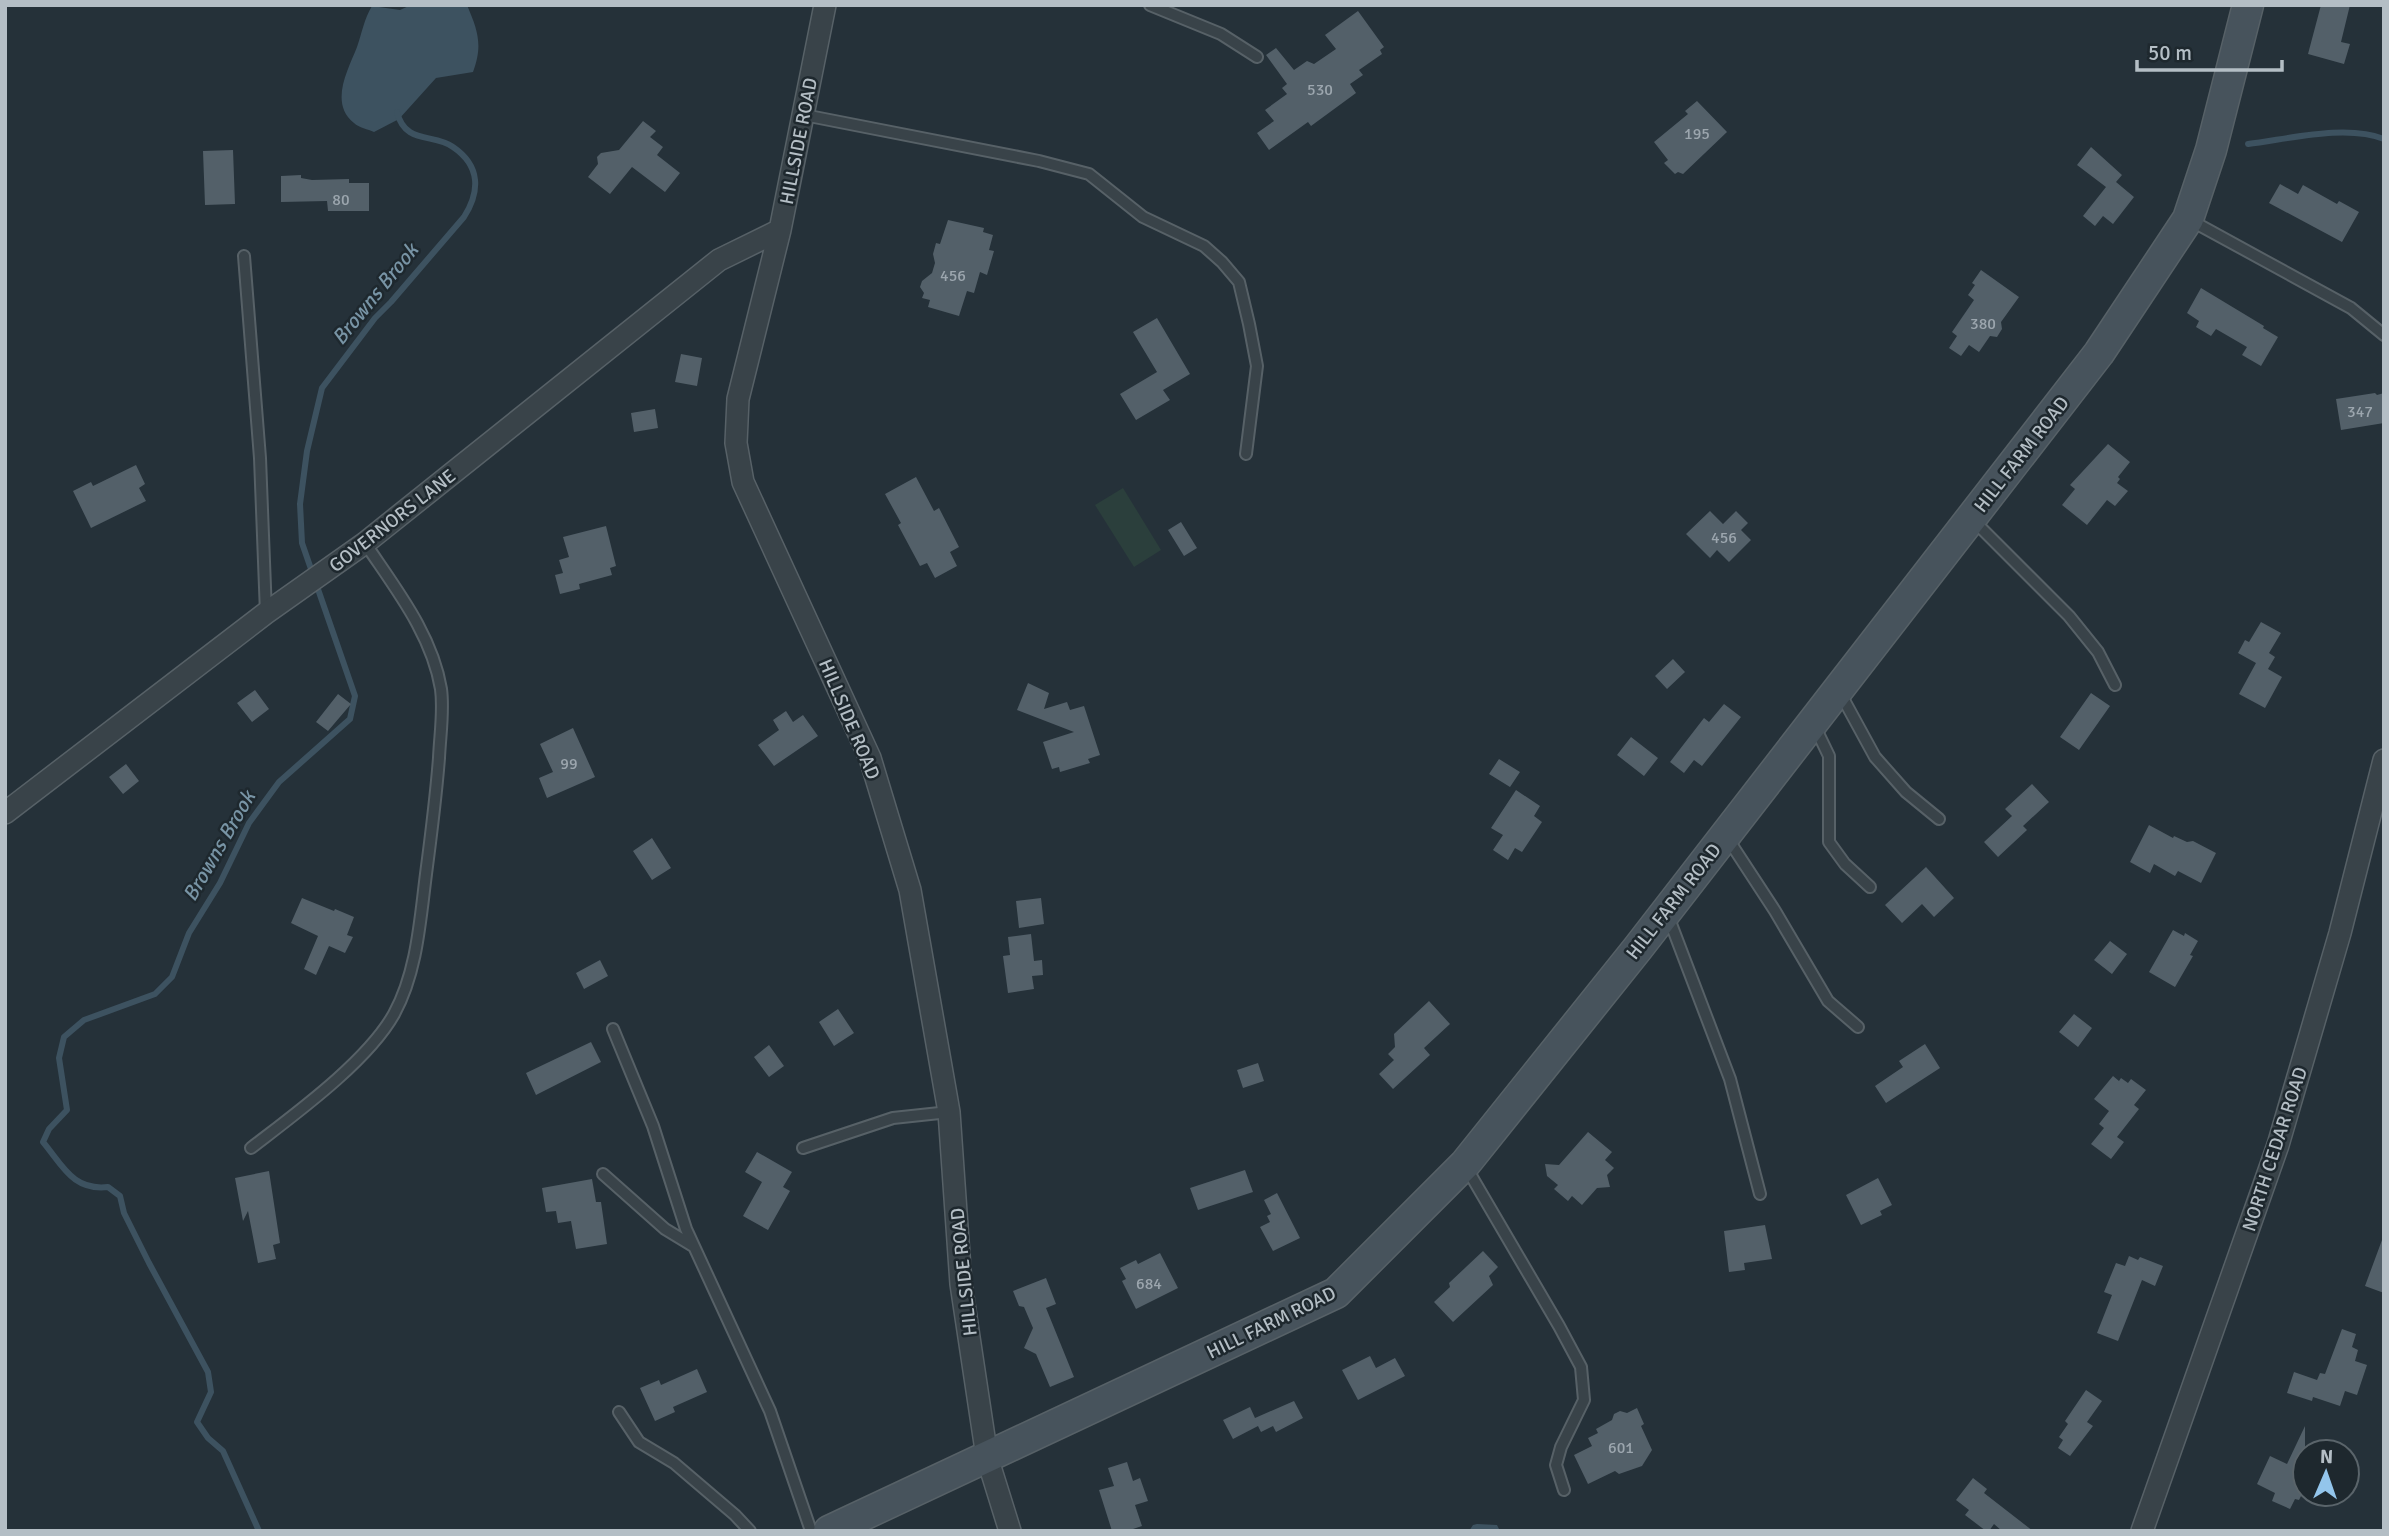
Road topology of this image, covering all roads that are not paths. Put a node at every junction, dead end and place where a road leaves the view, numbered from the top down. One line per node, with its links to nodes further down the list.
1 (825, 5): 5 (street, HILLSIDE ROAD)
2 (1150, 5): 4 (lane)
3 (2248, 5): 6 (main road, HILL FARM ROAD)
4 (1257, 57)
5 (804, 115): 7 (street, HILLSIDE ROAD); 10 (lane)
6 (2188, 219): 9 (lane); 11 (main road, HILL FARM ROAD)
7 (780, 230): 12 (street, GOVERNORS LANE); 25 (street, HILLSIDE ROAD)
8 (244, 256): 13 (lane)
9 (2384, 335)
10 (1246, 454)
11 (1971, 518): 14 (lane); 15 (main road, HILL FARM ROAD)
12 (365, 543): 13 (street, GOVERNORS LANE); 26 (lane)
13 (266, 613): 18 (street, GOVERNORS LANE)
14 (2115, 685)
15 (1838, 689): 16 (main road, HILL FARM ROAD); 19 (lane)
16 (1812, 721): 20 (main road, HILL FARM ROAD); 21 (lane)
17 (2384, 760): 39 (street, NORTH CEDAR ROAD)
18 (5, 813)
19 (1939, 819)
20 (1725, 834): 22 (main road, HILL FARM ROAD); 23 (lane)
21 (1870, 887)
22 (1665, 910): 28 (main road, HILL FARM ROAD); 30 (lane)
23 (1858, 1027)
24 (612, 1029): 31 (lane)
25 (949, 1112): 27 (lane); 33 (street, HILLSIDE ROAD)
26 (251, 1148)
27 (803, 1148)
28 (1465, 1164): 33 (main road, HILL FARM ROAD); 34 (lane)
29 (603, 1174): 31 (lane)
30 (1760, 1194)
31 (693, 1246): 36 (lane)
32 (619, 1412): 35 (lane)
33 (987, 1457): 37 (main road, HILL FARM ROAD); 38 (street, HILLSIDE ROAD)
34 (1564, 1490)
35 (750, 1531)
36 (811, 1531)
37 (829, 1531)
38 (1010, 1531)
39 (2142, 1531)

